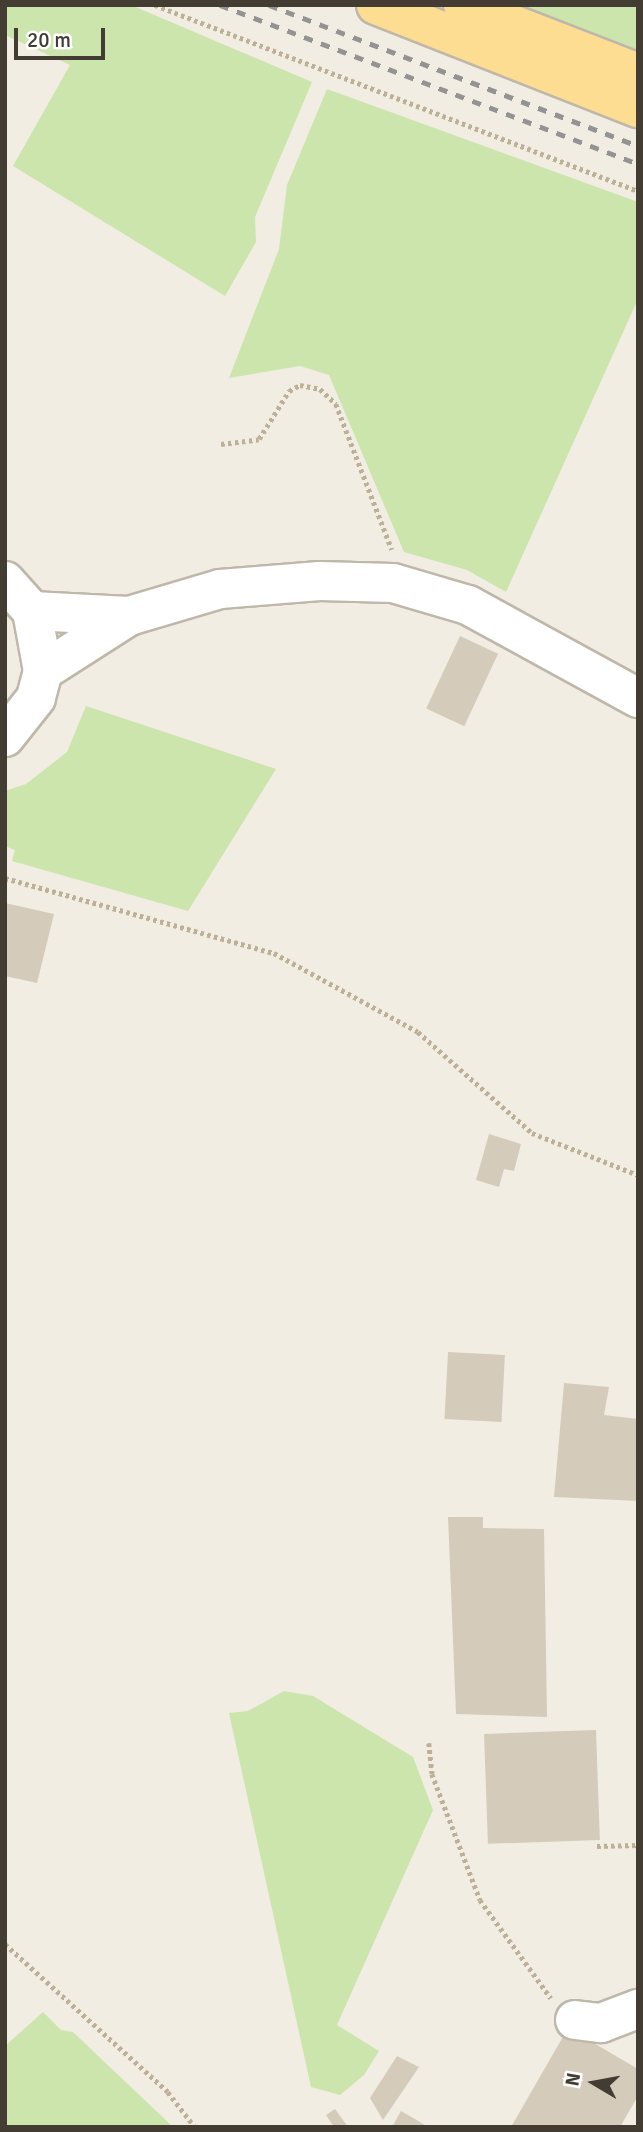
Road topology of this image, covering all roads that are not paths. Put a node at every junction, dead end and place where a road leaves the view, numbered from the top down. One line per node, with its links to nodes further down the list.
1 (376, 5): 4 (main road)
2 (463, 5): 3 (main road)
3 (638, 74)
4 (638, 108)
5 (5, 581): 6 (street)
6 (32, 611): 7 (street); 8 (street)
7 (129, 616): 8 (street); 9 (street)
8 (43, 671): 10 (street)
9 (638, 698)
10 (5, 737)
11 (638, 2009): 12 (street)
12 (575, 2020)

